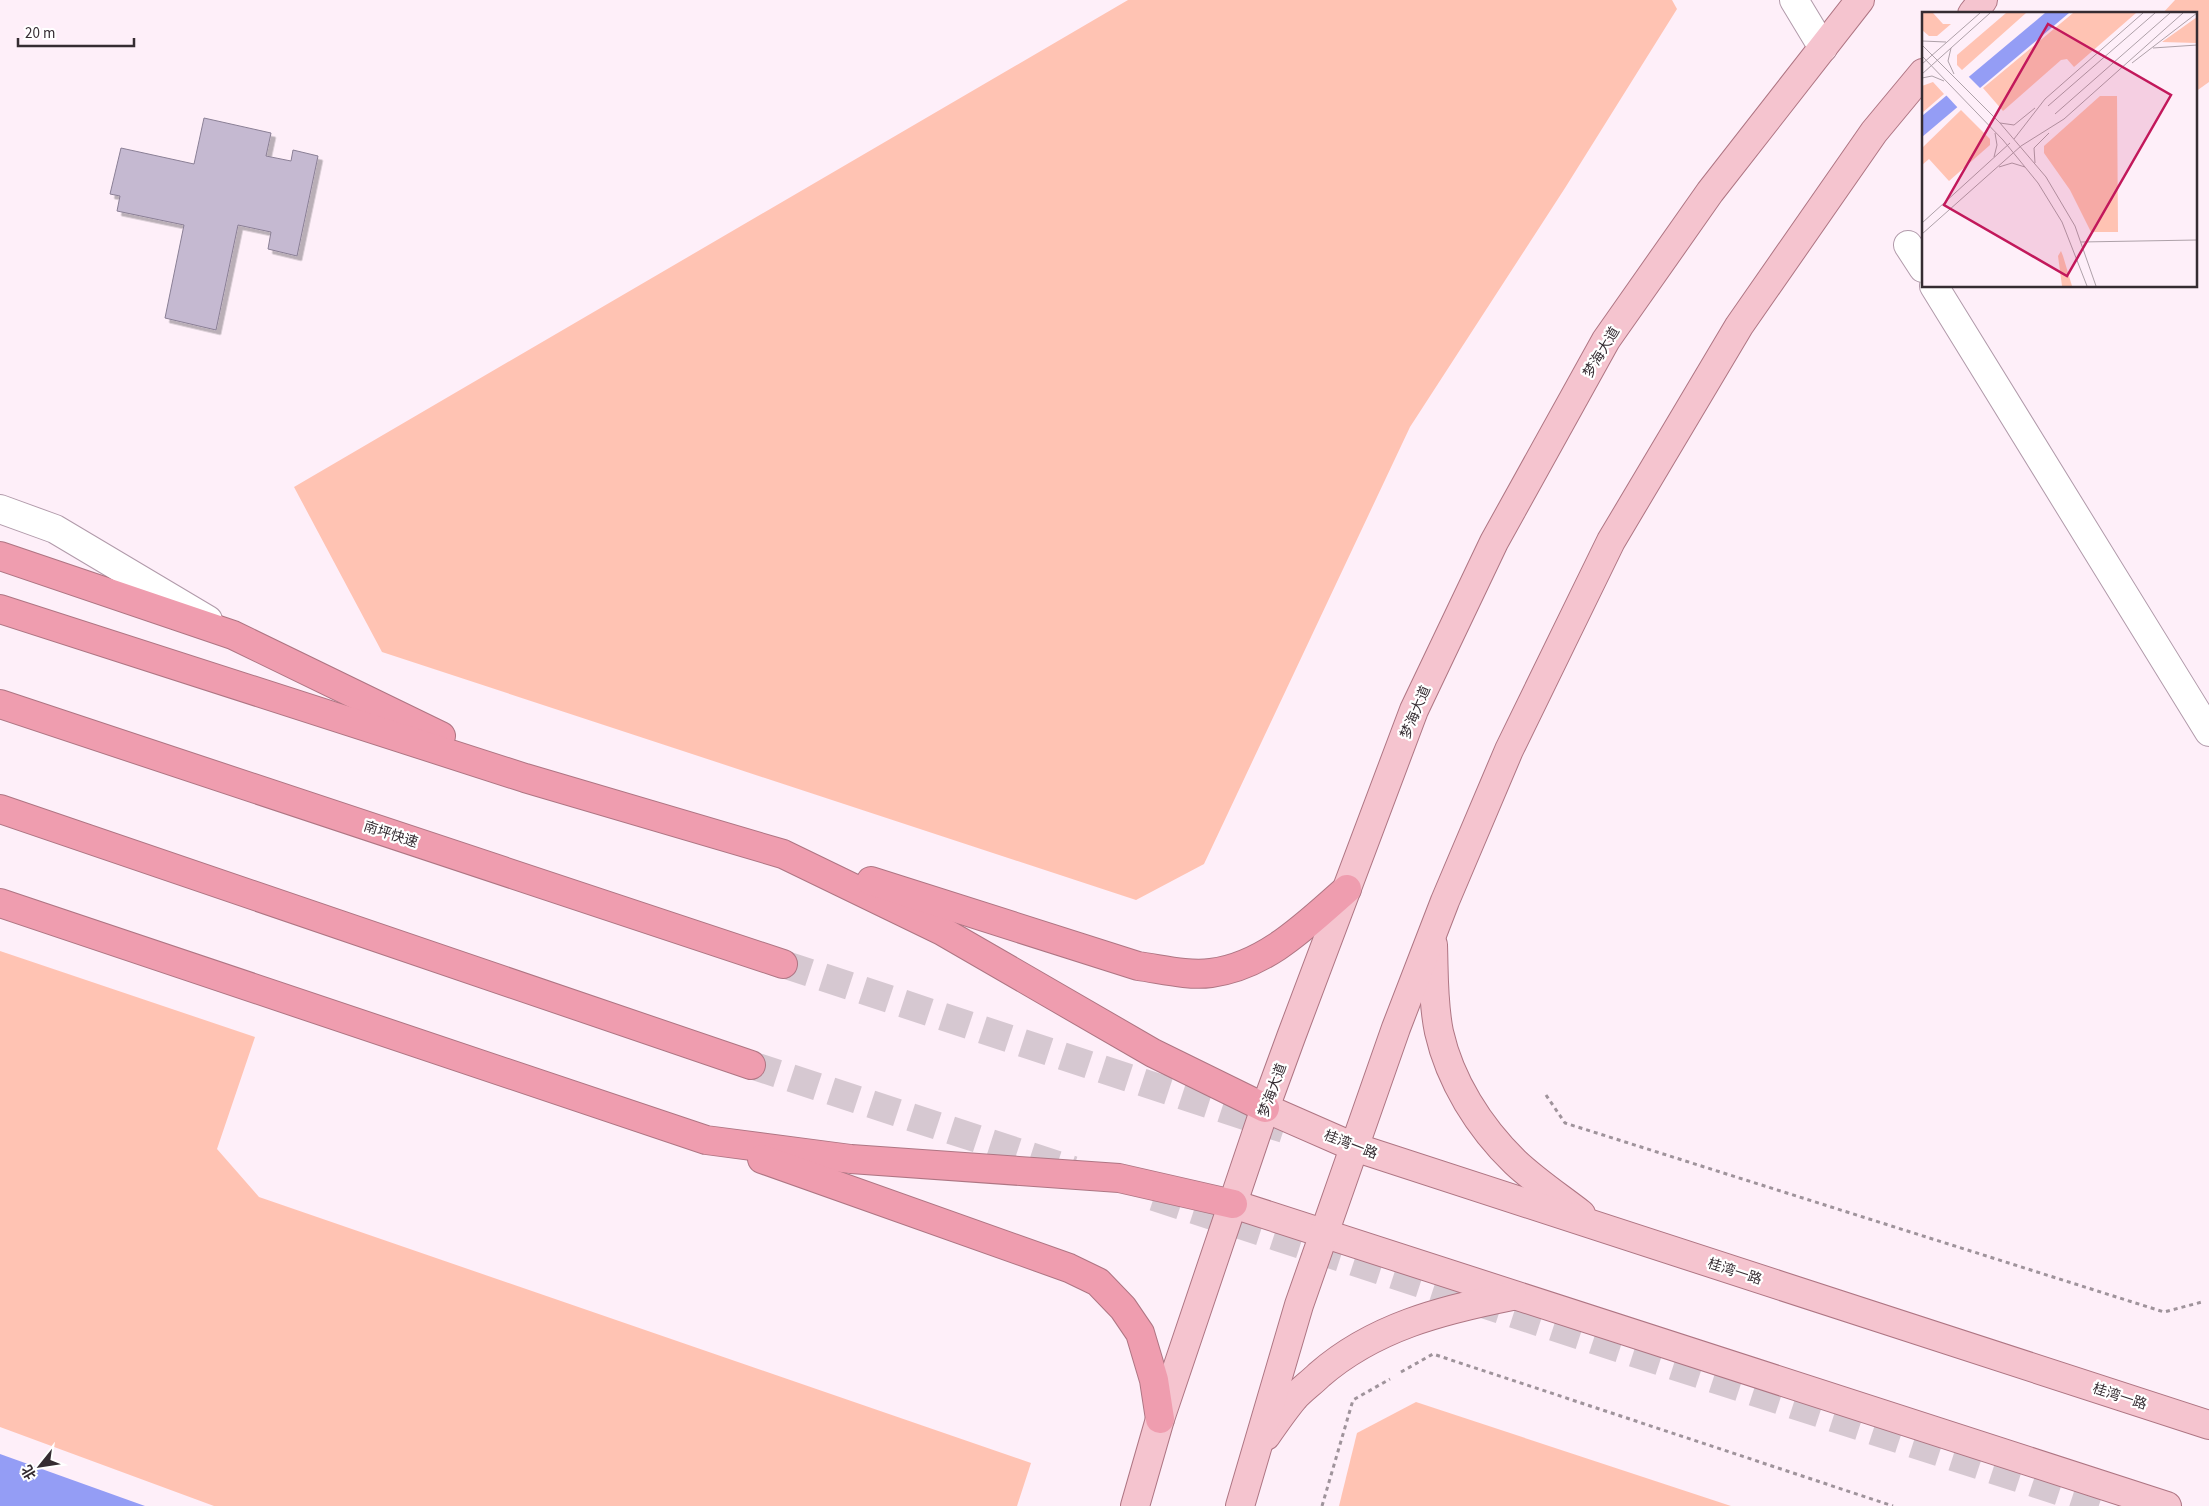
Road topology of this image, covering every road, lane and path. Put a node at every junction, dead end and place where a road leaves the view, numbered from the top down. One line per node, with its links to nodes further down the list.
1 (1794, 0): 5 (street)
2 (1860, 0): 5 (main road, 梦海大道)
3 (1983, 0): 4 (main road)
4 (1974, 12)
5 (1823, 48): 19 (main road, 梦海大道)
6 (1922, 74): 21 (main road)
7 (1908, 245): 8 (street)
8 (1922, 266)
9 (1935, 288): 15 (street)
10 (0, 509): 13 (street)
11 (0, 556): 13 (highway)
12 (0, 609): 16 (highway)
13 (233, 635): 16 (highway)
14 (0, 704): 22 (highway, 南坪快速)
15 (2209, 732)
16 (525, 778): 18 (highway)
17 (0, 810): 23 (highway)
18 (783, 854): 19 (highway); 25 (highway)
19 (1347, 889): 25 (main road, 梦海大道)
20 (0, 902): 26 (highway)
21 (1433, 932): 27 (main road); 29 (main road)
22 (783, 964)
23 (751, 1065)
24 (1546, 1094): 32 (path)
25 (1265, 1108): 27 (main road, 桂湾一路); 28 (main road, 梦海大道)
26 (706, 1140): 28 (highway); 35 (highway)
27 (1354, 1147): 29 (main road, 桂湾一路); 30 (main road)
28 (1233, 1204): 30 (main road); 35 (main road, 梦海大道)
29 (1596, 1226): 36 (main road, 桂湾一路)
30 (1323, 1234): 31 (main road); 37 (main road)
31 (1514, 1296): 37 (main road); 42 (main road)
32 (2202, 1302)
33 (1401, 1372): 41 (path)
34 (1390, 1379): 40 (path)
35 (1160, 1419): 38 (main road, 梦海大道)
36 (2209, 1425)
37 (1255, 1451): 39 (main road)
38 (1135, 1506)
39 (1240, 1506)
40 (1322, 1506)
41 (1893, 1506)
42 (2167, 1506)

